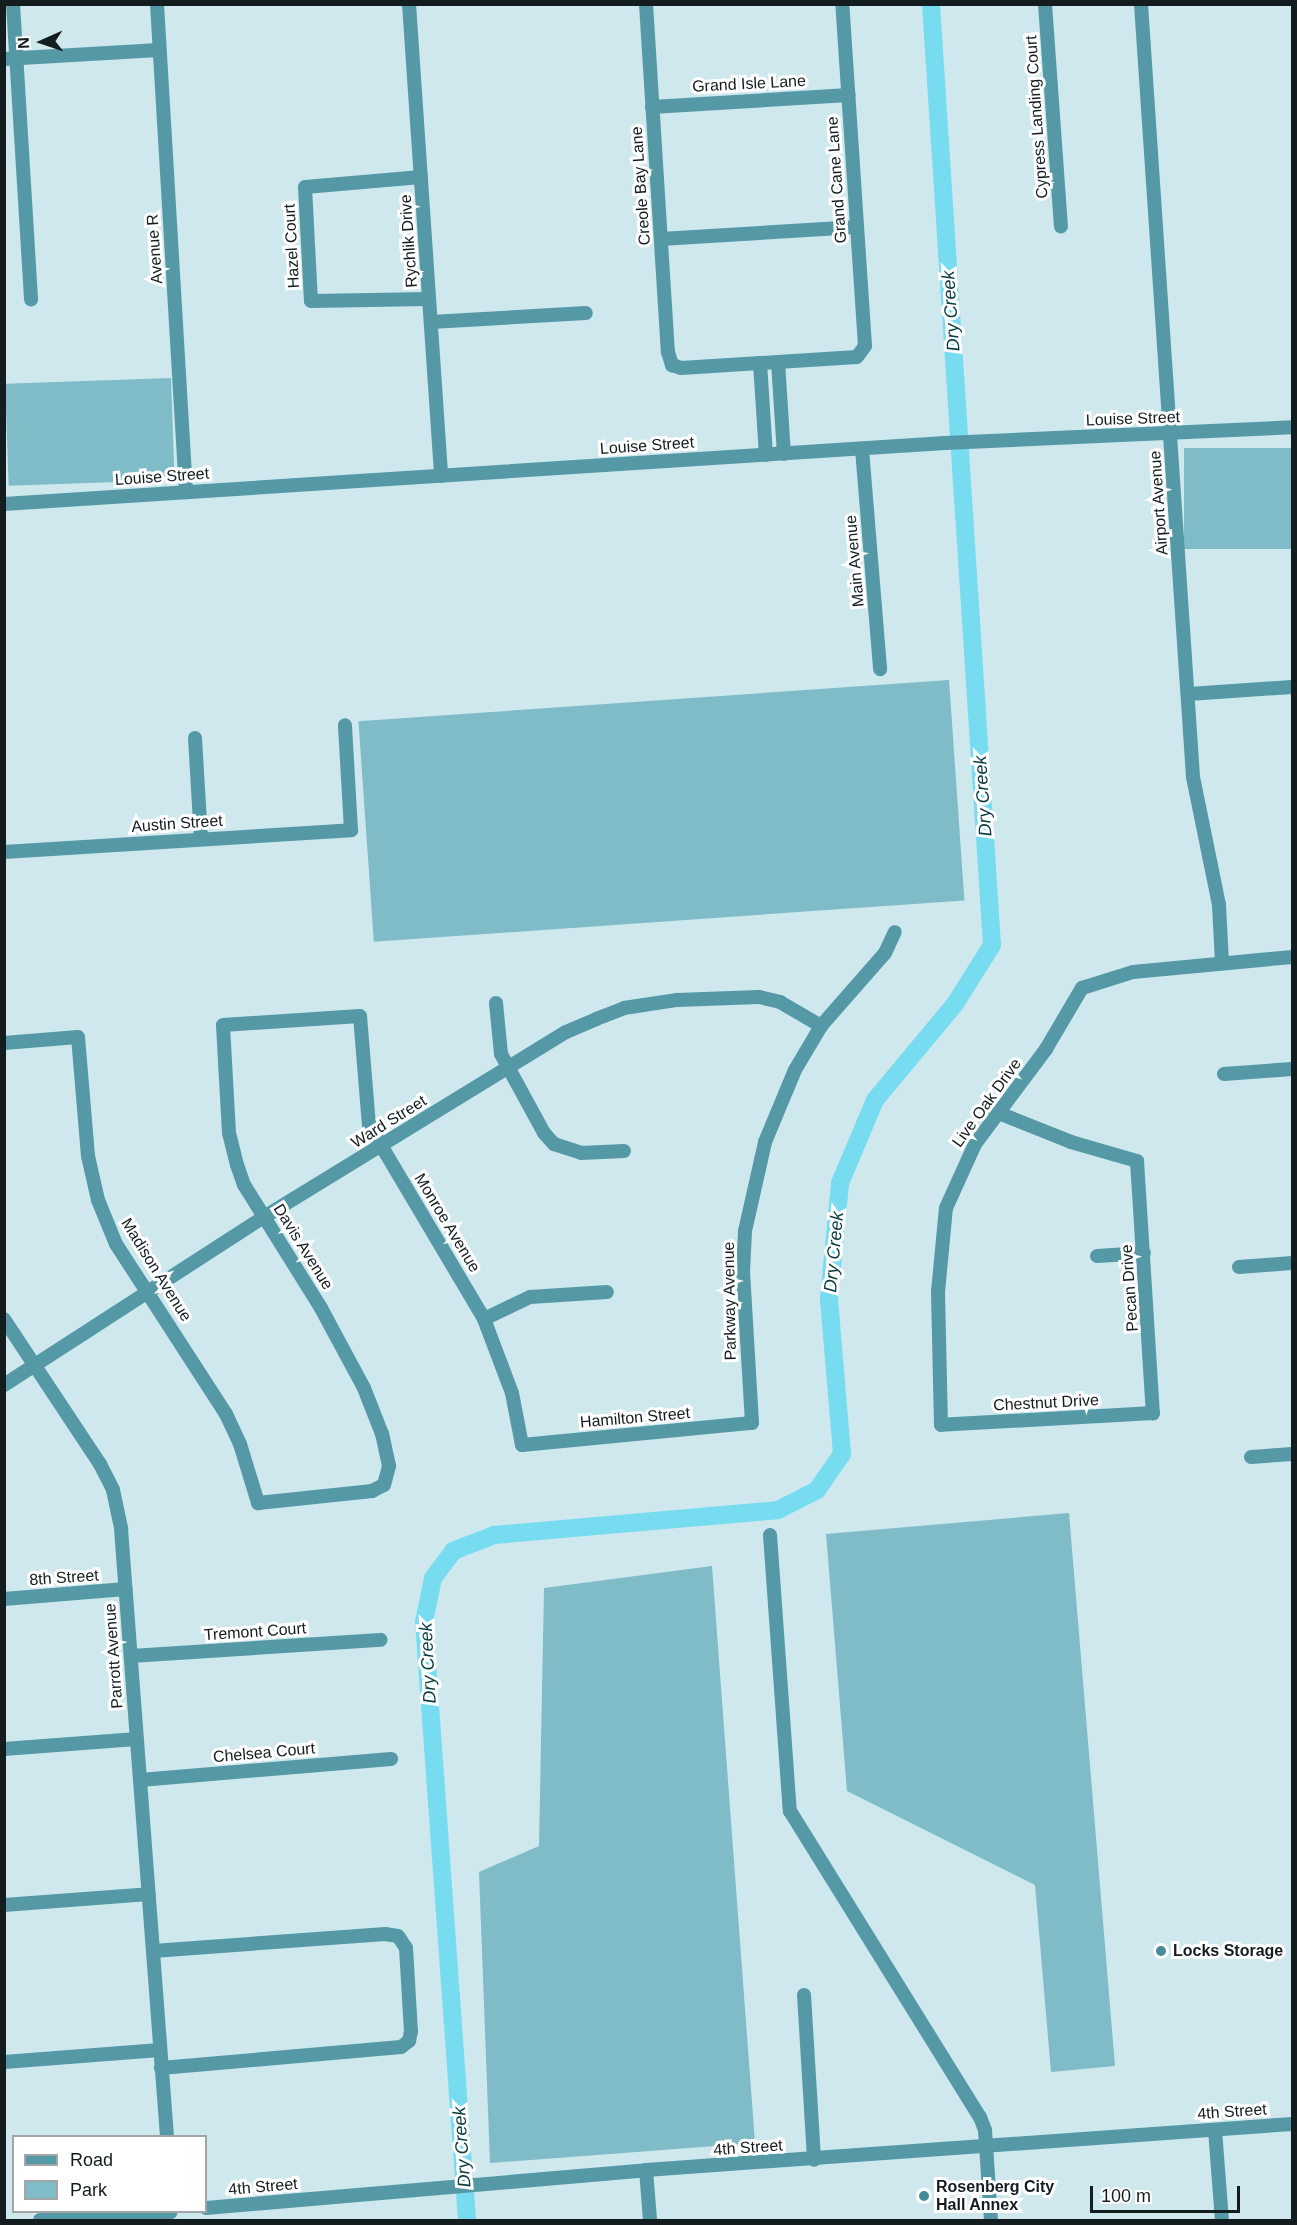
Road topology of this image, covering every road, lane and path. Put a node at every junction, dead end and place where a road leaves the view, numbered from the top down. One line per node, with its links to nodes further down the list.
1 (13, 4): 9 (street)
2 (157, 4): 8 (street, Avenue R)
3 (409, 4): 12 (street, Rychlik Drive)
4 (646, 4): 11 (street, Creole Bay Lane)
5 (842, 4): 10 (street, Grand Cane Lane)
6 (1045, 4): 13 (street, Cypress Landing Court)
7 (1141, 4): 23 (street, Airport Avenue)
8 (159, 50): 9 (street); 28 (street, Avenue R)
9 (10, 58): 16 (street)
10 (849, 95): 11 (street, Grand Isle Lane); 14 (street, Grand Cane Lane)
11 (652, 107): 15 (street, Creole Bay Lane)
12 (421, 177): 17 (street, Rychlik Drive); 17 (street, Hazel Court)
13 (1061, 226)
14 (857, 227): 15 (street); 20 (street, Grand Cane Lane)
15 (661, 239): 21 (street, Creole Bay Lane)
16 (31, 299)
17 (429, 299): 19 (street, Rychlik Drive)
18 (586, 313): 19 (street)
19 (431, 322): 27 (street, Rychlik Drive)
20 (778, 362): 21 (street); 25 (street)
21 (760, 363): 26 (street)
22 (1293, 427): 23 (street, Louise Street)
23 (1170, 434): 24 (street, Louise Street); 32 (street, Airport Avenue)
24 (862, 449): 25 (street, Louise Street); 30 (street, Main Avenue)
25 (784, 454): 26 (street, Louise Street)
26 (766, 455): 27 (street, Louise Street)
27 (441, 476): 28 (street, Louise Street)
28 (186, 492): 29 (street, Louise Street)
29 (4, 504)
30 (880, 669)
31 (1293, 687): 32 (street)
32 (1189, 694): 39 (street, Airport Avenue)
33 (345, 725): 35 (street, Austin Street)
34 (195, 738): 35 (street)
35 (201, 839): 36 (street, Austin Street)
36 (4, 852)
37 (895, 932): 42 (street, Parkway Avenue)
38 (1293, 957): 39 (street, Live Oak Drive)
39 (1222, 962): 47 (street, Live Oak Drive)
40 (496, 1003): 44 (street)
41 (360, 1016): 48 (street, Monroe Avenue); 50 (street, Davis Avenue)
42 (820, 1026): 44 (street, Ward Street); 62 (street, Parkway Avenue)
43 (4, 1043): 55 (street, Madison Avenue)
44 (507, 1068): 48 (street, Ward Street); 49 (street)
45 (1293, 1069): 46 (street)
46 (1224, 1074)
47 (1001, 1114): 51 (street, Pecan Drive); 63 (street, Live Oak Drive)
48 (381, 1147): 50 (street, Ward Street); 57 (street, Monroe Avenue)
49 (624, 1151)
50 (264, 1217): 55 (street, Ward Street); 67 (street, Davis Avenue)
51 (1144, 1253): 52 (street); 61 (street, Pecan Drive)
52 (1097, 1256)
53 (1293, 1263): 54 (street)
54 (1239, 1267)
55 (147, 1292): 59 (street, Ward Street); 67 (street, Madison Avenue)
56 (607, 1292): 57 (street)
57 (484, 1318): 64 (street, Monroe Avenue)
58 (4, 1319): 59 (street, Parrott Avenue)
59 (34, 1367): 60 (street, Ward Street); 69 (street, Parrott Avenue)
60 (4, 1385)
61 (1153, 1413): 63 (street, Chestnut Drive)
62 (752, 1423): 64 (street, Hamilton Street)
63 (941, 1425)
64 (522, 1445)
65 (1293, 1454): 66 (street)
66 (1251, 1457)
67 (258, 1503)
68 (770, 1534): 87 (street)
69 (126, 1589): 70 (street, 8th Street); 72 (street, Parrott Avenue)
70 (4, 1599)
71 (380, 1640): 72 (street, Tremont Court)
72 (131, 1656): 73 (street, Parrott Avenue)
73 (137, 1739): 74 (street); 76 (street, Parrott Avenue)
74 (4, 1749)
75 (391, 1759): 76 (street, Chelsea Court)
76 (140, 1780): 77 (street, Parrott Avenue)
77 (149, 1894): 78 (street); 79 (street, Parrott Avenue)
78 (4, 1905)
79 (153, 1951): 81 (street, Parrott Avenue); 83 (street)
80 (804, 1995): 88 (street)
81 (160, 2050): 82 (street); 83 (street, Parrott Avenue)
82 (4, 2061)
83 (162, 2068): 86 (street, Parrott Avenue)
84 (1293, 2124): 85 (street, 4th Street)
85 (1215, 2130): 87 (street, 4th Street); 95 (street)
86 (167, 2135)
87 (986, 2147): 88 (street, 4th Street); 94 (street)
88 (814, 2160): 89 (street, 4th Street)
89 (646, 2170): 90 (street, 4th Street); 93 (street)
90 (207, 2208)
91 (142, 2213): 92 (street)
92 (40, 2220)
93 (650, 2220)
94 (991, 2220)
95 (1222, 2220)

